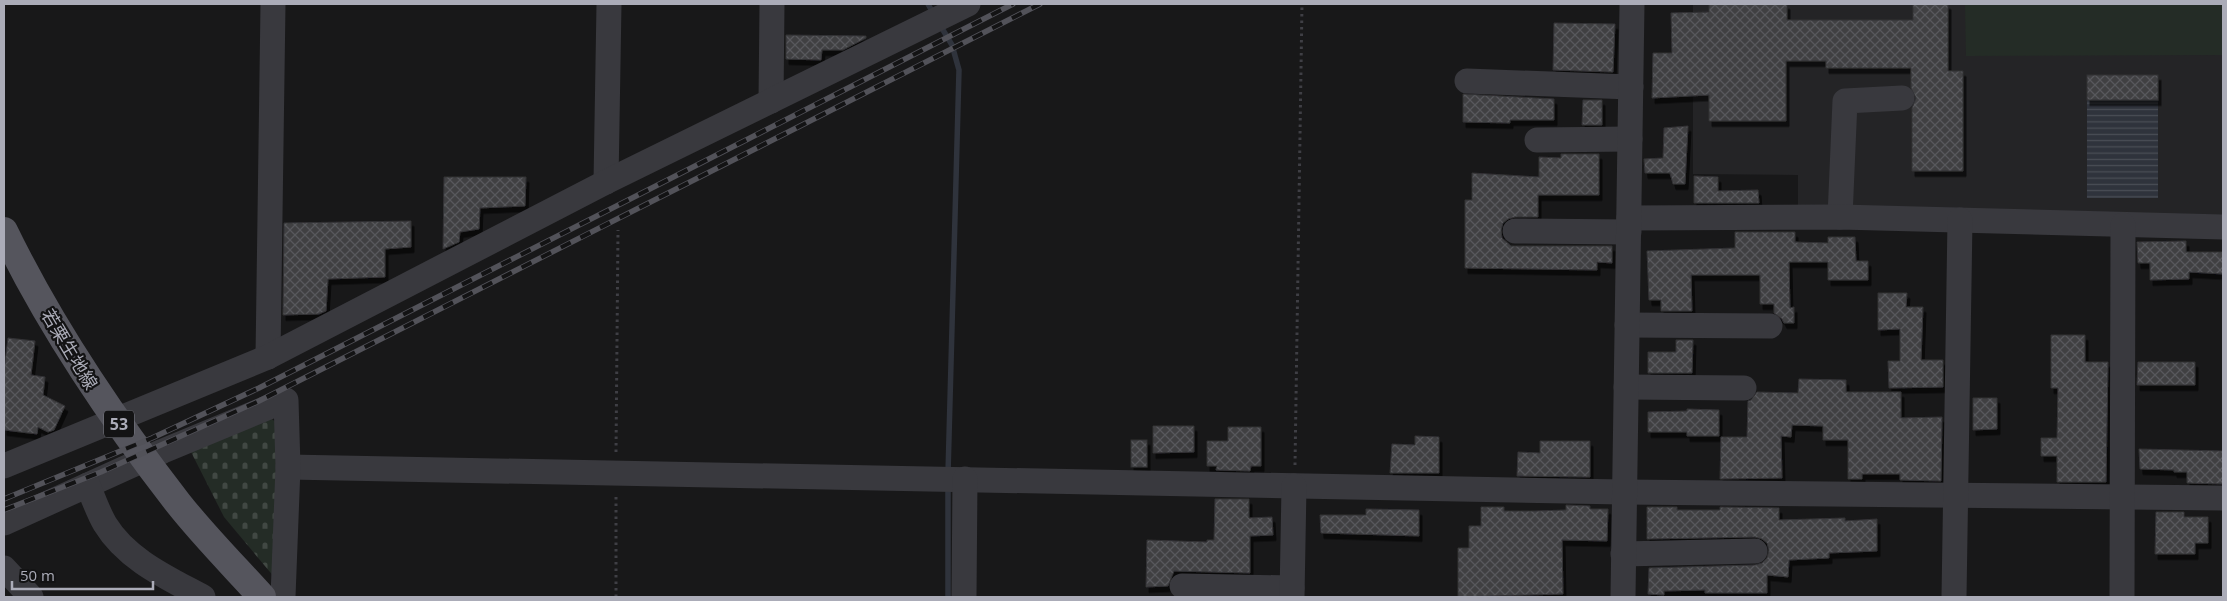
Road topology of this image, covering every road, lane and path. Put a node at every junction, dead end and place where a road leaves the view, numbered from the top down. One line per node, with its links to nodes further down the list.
1 (273, 4): 24 (street)
2 (609, 4): 13 (street)
3 (772, 4): 10 (street)
4 (1302, 4): 32 (path)
5 (1632, 4): 8 (street)
6 (952, 7): 10 (street)
7 (1468, 81): 8 (street)
8 (1631, 87): 11 (street)
9 (1902, 98): 14 (street)
10 (771, 101): 13 (street)
11 (1630, 139): 12 (street); 16 (street)
12 (1537, 140)
13 (606, 182): 24 (street)
14 (1840, 217): 15 (street); 16 (street)
15 (1960, 220): 17 (street); 34 (street)
16 (1629, 225): 21 (street); 22 (street)
17 (2123, 226): 18 (street); 35 (street)
18 (2223, 227)
19 (618, 230): 29 (path)
20 (4, 231): 45 (main road, 若栗生地線 / 53)
21 (1515, 231)
22 (1627, 325): 23 (street); 25 (street)
23 (1770, 326)
24 (268, 357): 27 (street)
25 (1626, 387): 26 (street); 33 (street)
26 (1744, 388)
27 (4, 466)
28 (288, 467): 29 (street); 31 (street); 46 (street)
29 (616, 474): 30 (street); 47 (path)
30 (965, 479): 32 (street); 48 (street)
31 (88, 486): 37 (street); 44 (street)
32 (1294, 486): 33 (street); 42 (street)
33 (1624, 492): 34 (street); 39 (street)
34 (1956, 495): 35 (street); 50 (street)
35 (2124, 496): 36 (street); 51 (street)
36 (2223, 498)
37 (4, 523)
38 (1755, 551): 39 (street)
39 (1624, 554): 49 (street)
40 (4, 568): 43 (street)
41 (1182, 586): 42 (street)
42 (1292, 593)
43 (31, 597)
44 (203, 597)
45 (262, 597)
46 (283, 597)
47 (616, 597)
48 (964, 597)
49 (1623, 597)
50 (1954, 597)
51 (2122, 597)

